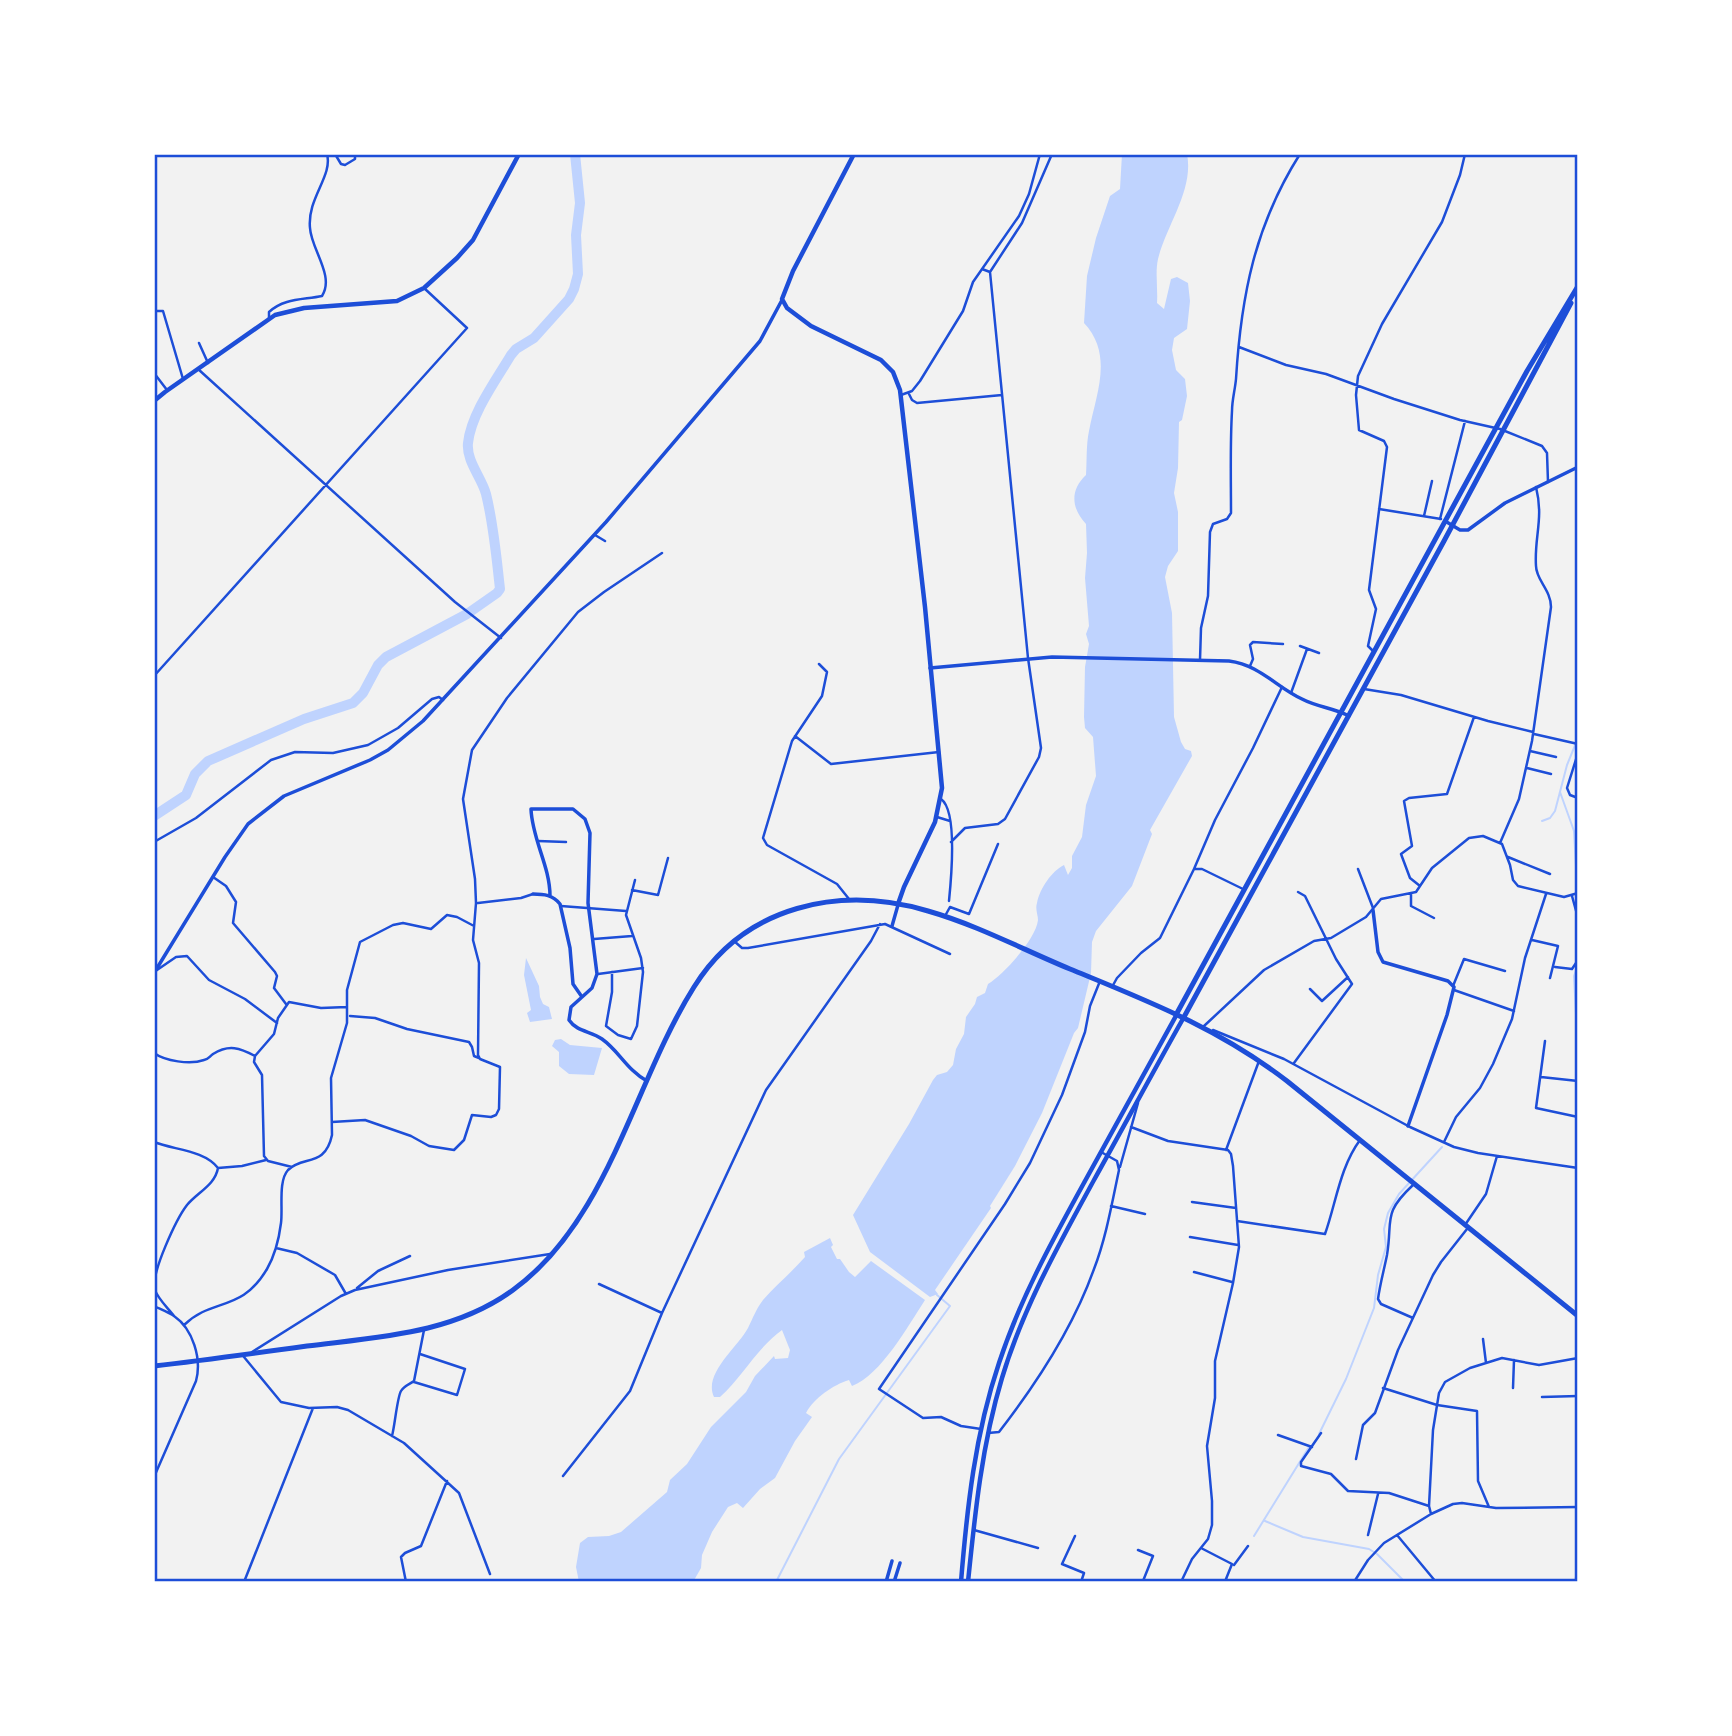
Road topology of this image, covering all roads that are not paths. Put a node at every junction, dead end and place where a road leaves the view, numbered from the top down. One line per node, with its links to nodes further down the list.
1 (327, 154): 16 (street)
2 (335, 154): 3 (street)
3 (355, 154)
4 (519, 154): 12 (main road)
5 (854, 154): 14 (main road)
6 (1040, 154): 10 (street)
7 (1052, 154): 11 (street)
8 (1300, 154): 18 (street)
9 (1465, 154): 23 (street)
10 (982, 269): 11 (street); 25 (street)
11 (990, 272): 27 (street)
12 (424, 288): 16 (main road); 35 (street)
13 (1578, 288): 30 (highway); 31 (highway)
14 (782, 299): 26 (main road); 41 (street)
15 (154, 311): 22 (street)
16 (269, 318): 19 (main road)
17 (199, 343): 19 (street)
18 (1238, 346): 23 (street); 51 (street)
19 (208, 363): 20 (main road)
20 (198, 369): 22 (main road); 35 (street)
21 (154, 373): 24 (street)
22 (183, 379): 24 (main road)
23 (1356, 385): 29 (street); 37 (street)
24 (167, 390): 28 (main road)
25 (909, 393): 26 (street); 27 (street)
26 (901, 395): 55 (main road)
27 (1002, 395): 50 (street)
28 (154, 401)
29 (1465, 421): 30 (street); 39 (street)
30 (1496, 428): 31 (street); 39 (highway)
31 (1504, 430): 34 (street); 40 (highway)
32 (1578, 467): 34 (street)
33 (1432, 481): 38 (street)
34 (1548, 482): 36 (street)
35 (326, 485): 44 (street); 57 (street)
36 (1536, 487): 40 (street); 65 (street)
37 (1379, 509): 38 (street); 48 (street)
38 (1424, 516): 39 (street)
39 (1443, 520): 40 (street); 48 (highway)
40 (1452, 525): 59 (highway)
41 (595, 535): 42 (street); 44 (street)
42 (605, 541)
43 (662, 553): 105 (street)
44 (501, 638): 61 (street)
45 (1283, 644): 54 (street)
46 (1300, 646): 47 (street)
47 (1307, 649): 49 (street); 53 (street)
48 (1374, 652): 62 (highway)
49 (1319, 653)
50 (1028, 658): 51 (street); 55 (street); 83 (street)
51 (1199, 660): 54 (street)
52 (819, 664): 66 (street)
53 (1302, 664): 56 (street); 60 (street)
54 (1250, 666): 58 (street)
55 (930, 668): 69 (main road)
56 (1309, 668)
57 (154, 676)
58 (1282, 687): 60 (street); 88 (street)
59 (1364, 689): 63 (highway); 64 (street)
60 (1291, 693): 62 (street)
61 (443, 700): 81 (street); 91 (street)
62 (1341, 712): 63 (street); 94 (highway)
63 (1349, 716): 142 (highway)
64 (1474, 717): 65 (street); 93 (street)
65 (1534, 733): 67 (street); 68 (street)
66 (795, 736): 69 (street); 103 (street)
67 (1578, 744)
68 (1530, 751): 71 (street); 72 (street)
69 (939, 752): 75 (main road)
70 (1578, 753): 74 (street)
71 (1556, 757)
72 (1526, 768): 73 (street); 84 (street)
73 (1551, 775)
74 (1578, 798)
75 (941, 799): 76 (main road); 77 (street)
76 (936, 817): 77 (street); 106 (main road)
77 (950, 821): 83 (street)
78 (1578, 821): 79 (street)
79 (1578, 837)
80 (536, 841): 82 (street); 101 (street); 108 (street)
81 (154, 842)
82 (566, 842)
83 (951, 842): 104 (street)
84 (1500, 843): 87 (street); 93 (street)
85 (998, 844): 111 (street)
86 (668, 858): 95 (street)
87 (1508, 858): 90 (street); 100 (street)
88 (1194, 869): 94 (street); 133 (street)
89 (1357, 869): 109 (street)
90 (1549, 874)
91 (213, 876): 127 (street); 137 (street)
92 (635, 880): 95 (street)
93 (1420, 886): 99 (street)
94 (1244, 889): 140 (highway)
95 (632, 890): 110 (street)
96 (1298, 892): 118 (street)
97 (1578, 893): 102 (street)
98 (533, 894): 101 (street); 105 (street)
99 (1411, 894): 109 (street); 112 (street)
100 (1546, 894): 102 (street); 120 (street)
101 (550, 896): 107 (street)
102 (1572, 896): 113 (street)
103 (849, 900): 106 (highway); 121 (highway)
104 (949, 901)
105 (476, 903): 116 (street)
106 (898, 904): 111 (highway); 115 (street)
107 (561, 906): 108 (street); 136 (street)
108 (588, 908): 110 (street); 119 (street)
109 (1373, 910): 118 (street); 134 (street)
110 (625, 911): 117 (street)
111 (945, 916): 132 (highway)
112 (1434, 918)
113 (1578, 918)
114 (880, 924): 115 (street); 121 (street); 189 (street)
115 (892, 926): 122 (street)
116 (475, 927): 138 (street); 148 (street)
117 (632, 936): 119 (street); 125 (street)
118 (1326, 938): 130 (street); 144 (street)
119 (593, 939): 129 (street)
120 (1531, 939): 124 (street); 139 (street)
121 (734, 941): 152 (highway)
122 (950, 954)
123 (1578, 960): 124 (street)
124 (1553, 967): 131 (street)
125 (643, 968): 128 (street); 128 (street)
126 (1505, 971): 134 (street)
127 (154, 972): 143 (street)
128 (612, 972): 129 (street)
129 (597, 974): 136 (street)
130 (1348, 976): 135 (street); 150 (street)
131 (1550, 978)
132 (1100, 981): 133 (highway); 210 (street)
133 (1112, 986): 140 (highway)
134 (1453, 988): 139 (street); 157 (street)
135 (1310, 989)
136 (582, 997): 152 (street)
137 (286, 1004): 138 (street); 143 (street)
138 (347, 1007): 141 (street)
139 (1514, 1011): 161 (street)
140 (1177, 1013): 142 (highway); 163 (main road)
141 (348, 1015): 148 (street); 156 (street)
142 (1184, 1017): 144 (highway); 154 (main road)
143 (276, 1023): 147 (street)
144 (1204, 1027): 149 (highway); 150 (street)
145 (1545, 1041): 151 (street)
146 (154, 1053): 147 (street)
147 (255, 1056): 166 (street)
148 (479, 1058): 156 (street)
149 (1259, 1060): 159 (highway); 162 (street)
150 (1293, 1064): 157 (street)
151 (1541, 1077): 153 (street); 155 (street)
152 (647, 1081): 181 (highway)
153 (1578, 1081)
154 (1137, 1102): 158 (street); 164 (main road)
155 (1578, 1117)
156 (332, 1122): 167 (street)
157 (1408, 1126): 161 (street)
158 (1130, 1127): 162 (street); 170 (street)
159 (1360, 1140): 171 (highway); 176 (street)
160 (154, 1142): 169 (street)
161 (1444, 1142): 165 (street)
162 (1226, 1150): 174 (street)
163 (1101, 1152): 164 (street); 210 (main road)
164 (1108, 1156): 170 (street); 211 (main road)
165 (1497, 1156): 168 (street); 177 (street)
166 (267, 1160): 167 (street); 169 (street)
167 (292, 1167): 180 (street)
168 (1578, 1167)
169 (218, 1168): 190 (street)
170 (1119, 1170): 173 (street)
171 (1414, 1184): 177 (highway); 192 (street)
172 (1192, 1202): 174 (street)
173 (1111, 1206): 175 (street); 211 (street)
174 (1236, 1208): 176 (street)
175 (1145, 1213)
176 (1237, 1221): 179 (street)
177 (1467, 1226): 191 (highway); 192 (street)
178 (1190, 1237): 179 (street)
179 (1238, 1245): 184 (street)
180 (276, 1248): 187 (street); 193 (street)
181 (553, 1253): 186 (street); 194 (highway)
182 (411, 1256): 186 (street)
183 (1195, 1272): 184 (street)
184 (1233, 1283): 234 (street)
185 (599, 1284): 189 (street)
186 (355, 1290): 187 (street)
187 (346, 1294): 196 (street)
188 (154, 1306): 190 (street)
189 (662, 1313): 219 (street)
190 (174, 1316): 193 (street)
191 (1578, 1316)
192 (1413, 1318): 204 (street)
193 (184, 1325): 199 (street)
194 (424, 1329): 196 (highway); 197 (street)
195 (1483, 1339): 201 (street)
196 (247, 1354): 199 (highway); 209 (street)
197 (419, 1354): 203 (street); 203 (street)
198 (1578, 1358): 200 (street)
199 (198, 1360): 202 (highway); 220 (street)
200 (1514, 1360): 201 (street); 205 (street)
201 (1486, 1363): 208 (street)
202 (154, 1366)
203 (414, 1382): 214 (street)
204 (1383, 1388): 208 (street); 217 (street)
205 (1513, 1388)
206 (1578, 1396): 207 (street)
207 (1542, 1397)
208 (1437, 1405): 223 (street); 224 (street)
209 (313, 1408): 214 (street); 240 (street)
210 (981, 1429): 244 (main road)
211 (988, 1433): 227 (main road)
212 (1321, 1433): 216 (street)
213 (1278, 1435): 216 (street)
214 (392, 1436): 221 (street)
215 (154, 1439): 218 (street)
216 (1312, 1447): 222 (street)
217 (1356, 1459)
218 (154, 1466)
219 (563, 1476)
220 (154, 1477)
221 (447, 1481): 239 (street); 241 (street)
222 (1378, 1492): 223 (street); 229 (street)
223 (1429, 1506): 226 (street)
224 (1489, 1507): 225 (street); 226 (street)
225 (1578, 1507)
226 (1431, 1514): 230 (street)
227 (973, 1530): 233 (street); 245 (main road)
228 (1578, 1534): 252 (street)
229 (1368, 1535)
230 (1397, 1535): 250 (street); 251 (street)
231 (1075, 1536): 246 (street)
232 (1248, 1546): 238 (street)
233 (1038, 1548)
234 (1201, 1548): 238 (street); 248 (street)
235 (1138, 1550): 247 (street)
236 (892, 1561): 242 (street)
237 (900, 1563): 243 (street)
238 (1233, 1566): 249 (street)
239 (490, 1574)
240 (244, 1582)
241 (406, 1582)
242 (886, 1582)
243 (894, 1582)
244 (961, 1582)
245 (968, 1582)
246 (1081, 1582)
247 (1146, 1582)
248 (1181, 1582)
249 (1229, 1582)
250 (1354, 1582)
251 (1436, 1582)
252 (1576, 1582)

